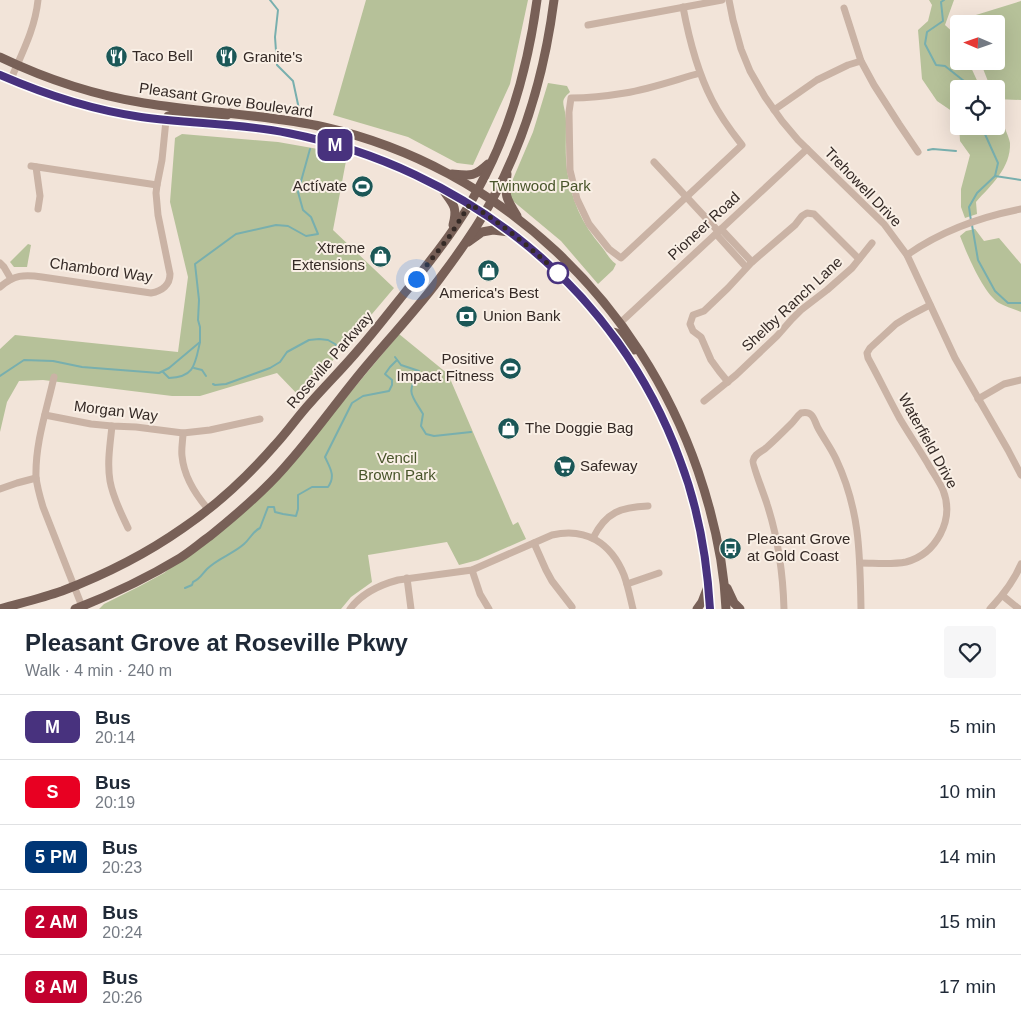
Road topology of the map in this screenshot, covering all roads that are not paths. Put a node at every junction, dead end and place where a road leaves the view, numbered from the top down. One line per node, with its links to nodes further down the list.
1 (38, 0): 11 (street)
2 (537, 0): 20 (main road, Roseville Parkway)
3 (554, 0): 22 (main road, Roseville Parkway)
4 (722, 0): 6 (street)
5 (729, 0): 15 (street, Trehowell Drive)
6 (683, 7): 8 (street); 12 (street)
7 (844, 8): 10 (street)
8 (588, 24)
9 (0, 57): 11 (main road, Pleasant Grove Boulevard)
10 (861, 61): 15 (street); 19 (street)
11 (17, 65): 14 (street); 16 (main road, Pleasant Grove Boulevard)
12 (700, 73): 27 (street); 27 (street)
13 (0, 75): 14 (main road, Pleasant Grove Boulevard)
14 (11, 79): 17 (main road, Pleasant Grove Boulevard)
15 (774, 110): 18 (street, Trehowell Drive)
16 (230, 113): 17 (main road); 23 (main road, Pleasant Grove Boulevard)
17 (166, 120): 24 (street, Chambord Way); 25 (main road, Pleasant Grove Boulevard)
18 (807, 149): 34 (street, Pioneer Road); 39 (street, Trehowell Drive)
19 (918, 152)
20 (492, 161): 23 (main road); 26 (main road, Roseville Parkway)
21 (654, 162): 27 (street)
22 (508, 168): 28 (main road, Roseville Parkway); 33 (main road)
23 (450, 174): 26 (main road, Pleasant Grove Boulevard)
24 (157, 185): 30 (street); 43 (street, Chambord Way)
25 (441, 187): 29 (main road, Pleasant Grove Boulevard); 36 (main road)
26 (478, 190): 28 (main road, Pleasant Grove Boulevard); 29 (main road, Roseville Parkway)
27 (686, 197): 34 (street)
28 (492, 200): 32 (main road, Roseville Parkway); 33 (main road, Pleasant Grove Boulevard)
29 (470, 204): 32 (main road, Pleasant Grove Boulevard); 36 (main road, Roseville Parkway)
30 (38, 209)
31 (1021, 209): 39 (street)
32 (484, 213): 35 (main road, Pleasant Grove Boulevard); 38 (main road, Roseville Parkway)
33 (518, 218): 46 (main road, Pleasant Grove Boulevard)
34 (718, 231): 42 (street); 46 (street, Pioneer Road)
35 (510, 232): 38 (main road); 47 (main road, Pleasant Grove Boulevard)
36 (449, 237): 62 (main road, Roseville Parkway)
37 (872, 243): 40 (street, Shelby Ranch Lane)
38 (462, 247): 77 (main road, Roseville Parkway)
39 (907, 255): 45 (street, Trehowell Drive)
40 (859, 260): 42 (street); 51 (street, Shelby Ranch Lane)
41 (0, 263): 43 (street)
42 (749, 264): 51 (street)
43 (12, 279): 44 (street)
44 (0, 287)
45 (930, 305): 52 (street, Trehowell Drive); 66 (street, Waterfield Drive)
46 (620, 323): 48 (main road, Pleasant Grove Boulevard)
47 (611, 332): 48 (main road); 73 (main road, Pleasant Grove Boulevard)
48 (645, 360): 71 (main road, Pleasant Grove Boulevard)
49 (54, 377): 54 (street)
50 (1021, 380): 52 (street)
51 (728, 382): 53 (street, Shelby Ranch Lane)
52 (978, 399): 58 (street, Trehowell Drive)
53 (704, 401)
54 (45, 415): 56 (street, Morgan Way); 59 (street)
55 (260, 419): 57 (street, Morgan Way)
56 (112, 426): 57 (street, Morgan Way); 63 (street)
57 (183, 432): 62 (street)
58 (1021, 475)
59 (36, 478): 60 (street); 74 (street)
60 (0, 489)
61 (648, 506): 64 (street)
62 (208, 509): 74 (main road, Roseville Parkway)
63 (128, 528)
64 (593, 538): 65 (street); 72 (street)
65 (534, 543): 68 (street); 76 (street)
66 (860, 563): 87 (street); 88 (street)
67 (1021, 564): 75 (street)
68 (472, 570): 70 (street); 81 (street)
69 (659, 573): 72 (street)
70 (407, 578): 79 (street); 80 (street)
71 (724, 582): 85 (main road, Pleasant Grove Boulevard); 86 (main road)
72 (627, 584): 82 (street)
73 (709, 584): 83 (main road); 84 (main road, Pleasant Grove Boulevard)
74 (74, 586): 77 (street); 78 (main road, Roseville Parkway)
75 (1003, 596): 89 (street); 90 (street)
76 (572, 607)
77 (80, 608)
78 (0, 609)
79 (350, 609)
80 (411, 609)
81 (489, 609)
82 (633, 609)
83 (697, 609)
84 (710, 609)
85 (726, 609)
86 (740, 609)
87 (784, 609)
88 (860, 609)
89 (990, 609)
90 (1019, 609)

